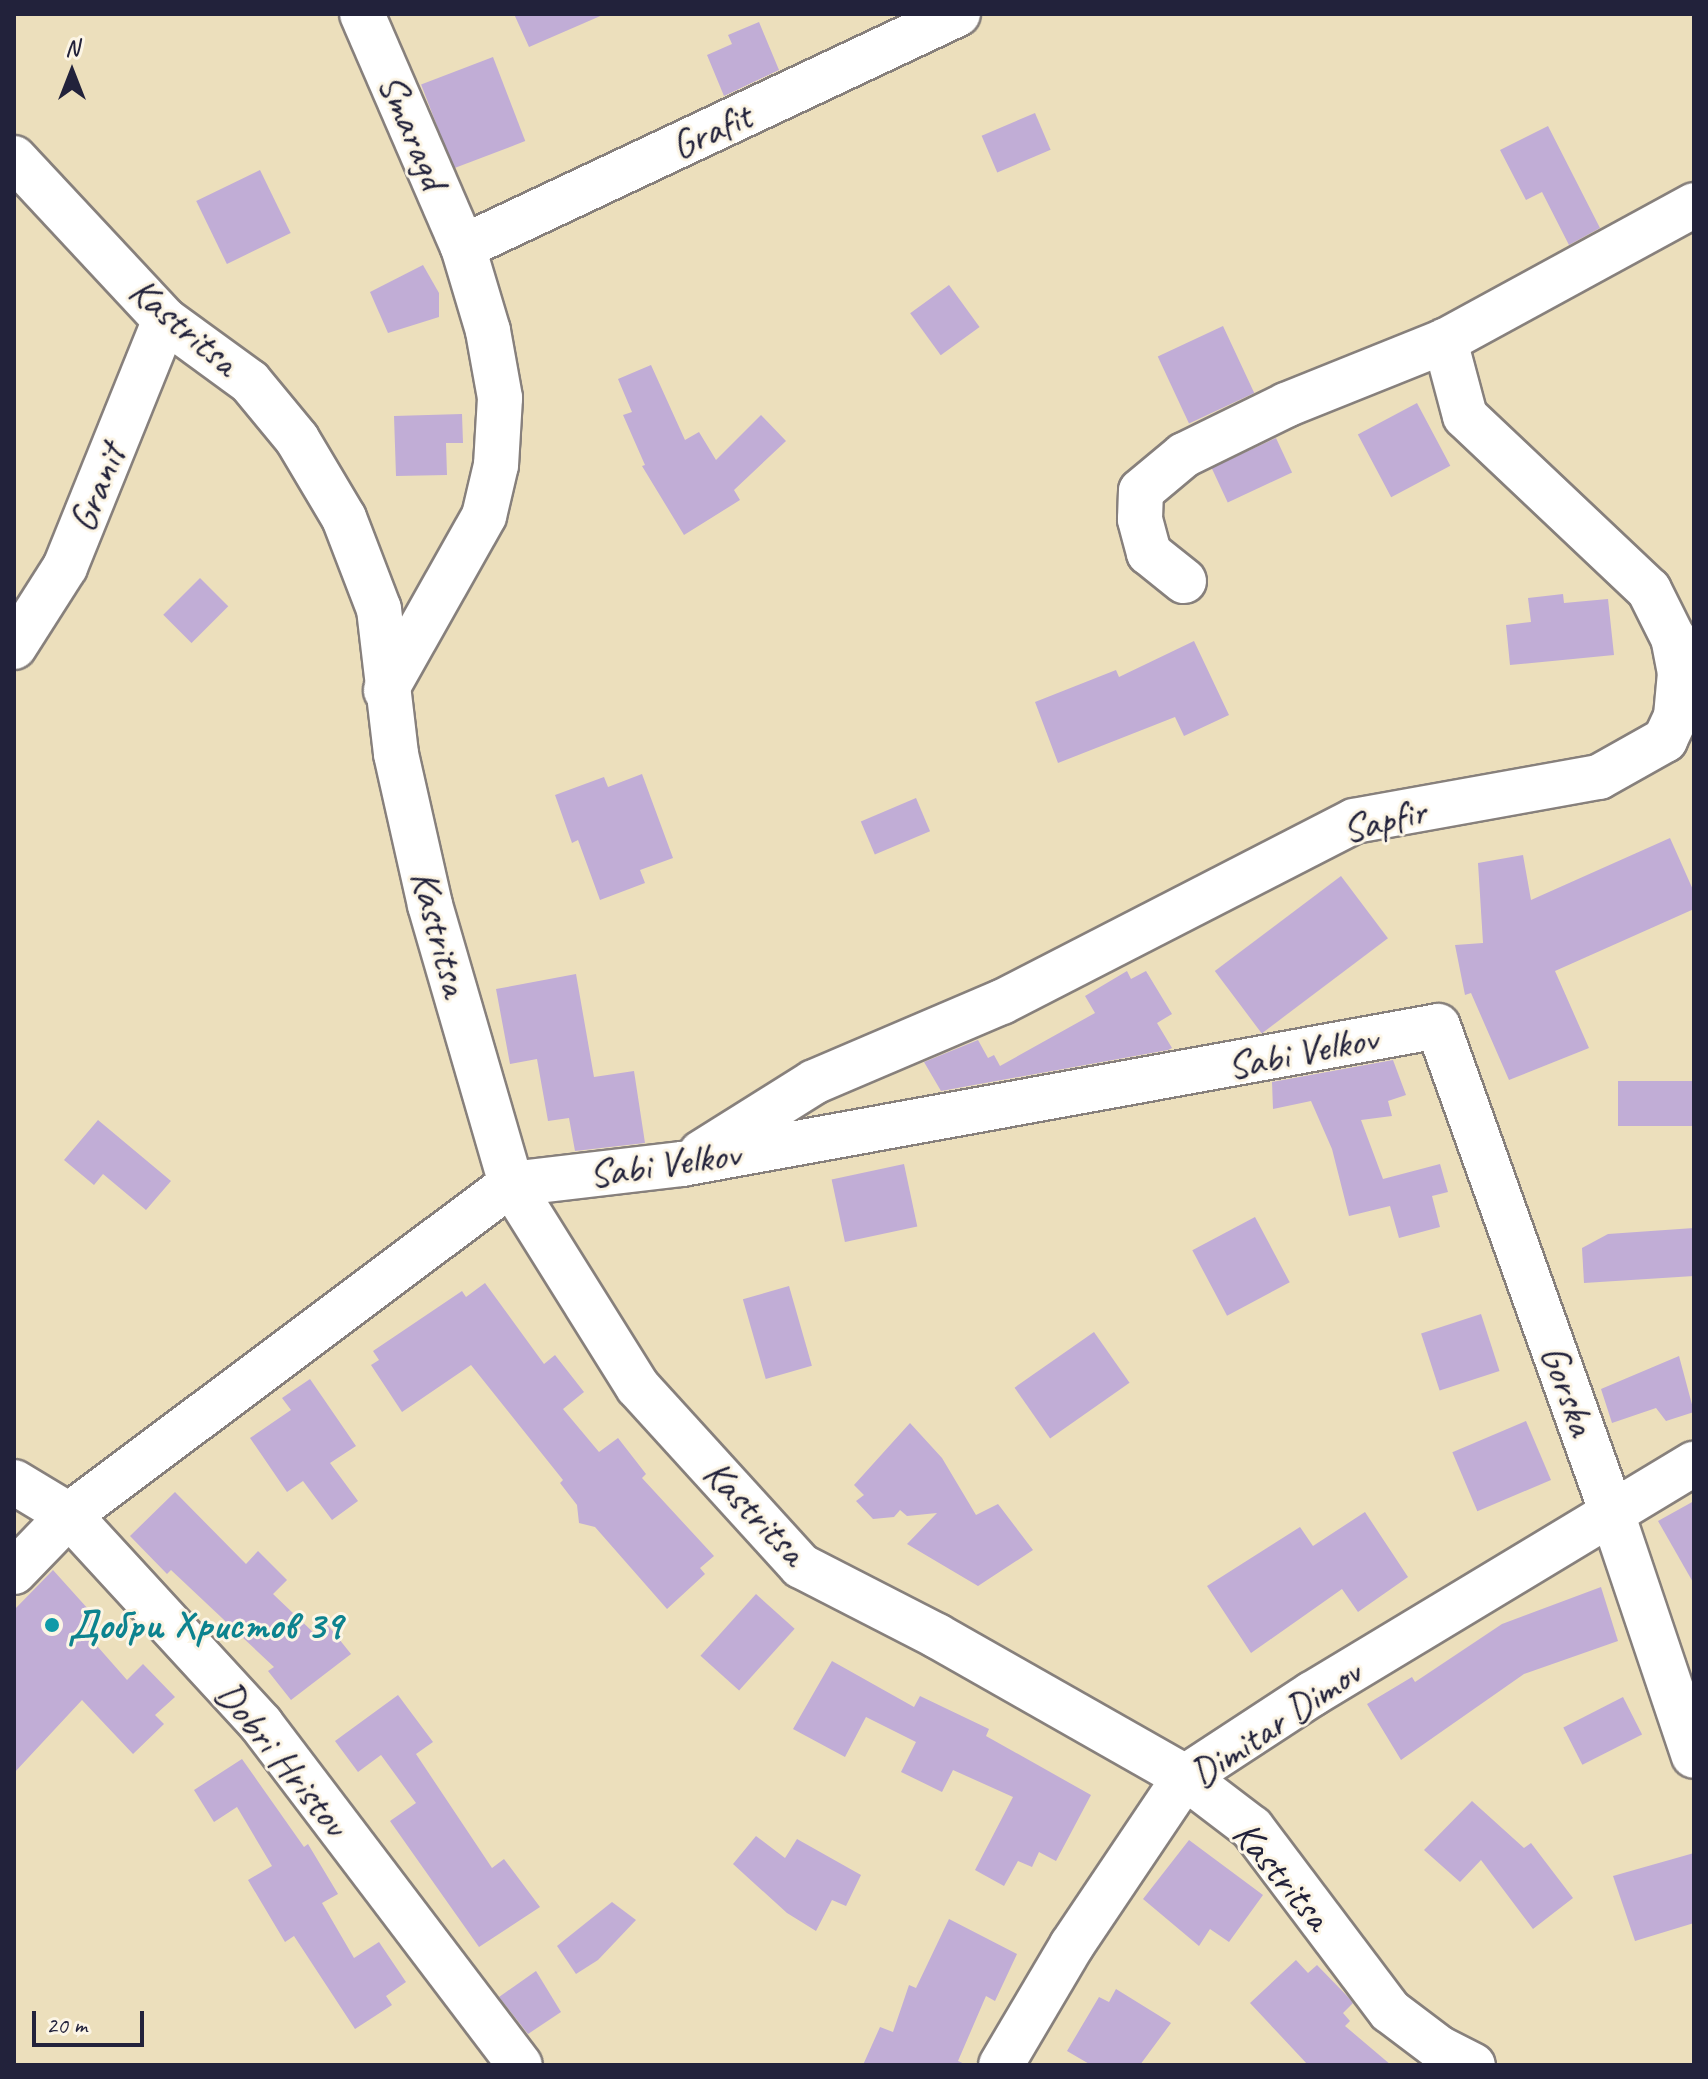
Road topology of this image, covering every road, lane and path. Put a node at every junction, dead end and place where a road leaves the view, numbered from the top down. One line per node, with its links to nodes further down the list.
1 (362, 14): 5 (street, Smaragd)
2 (958, 14): 5 (street, Grafit)
3 (14, 158): 6 (street, Kastritsa)
4 (1694, 205): 7 (street)
5 (463, 247): 10 (street, Smaragd)
6 (165, 320): 9 (street, Granit); 10 (street, Kastritsa)
7 (1445, 341): 8 (street); 12 (street, Sapfir)
8 (1184, 581)
9 (14, 647)
10 (386, 690): 13 (street, Kastritsa)
11 (1438, 1026): 12 (street, Sabi Velkov); 16 (street, Gorska)
12 (682, 1164): 13 (street, Sabi Velkov)
13 (511, 1184): 17 (street); 20 (street, Kastritsa)
14 (1694, 1464): 16 (street, Dimitar Dimov)
15 (14, 1482): 17 (street, Dobri Hristov)
16 (1612, 1513): 19 (street, Gorska); 20 (street, Dimitar Dimov)
17 (69, 1515): 18 (street); 21 (street, Dobri Hristov)
18 (14, 1572)
19 (1694, 1756)
20 (1185, 1777): 22 (street, Dimitar Dimov); 23 (street, Kastritsa)
21 (520, 2065)
22 (1001, 2065)
23 (1473, 2065)

